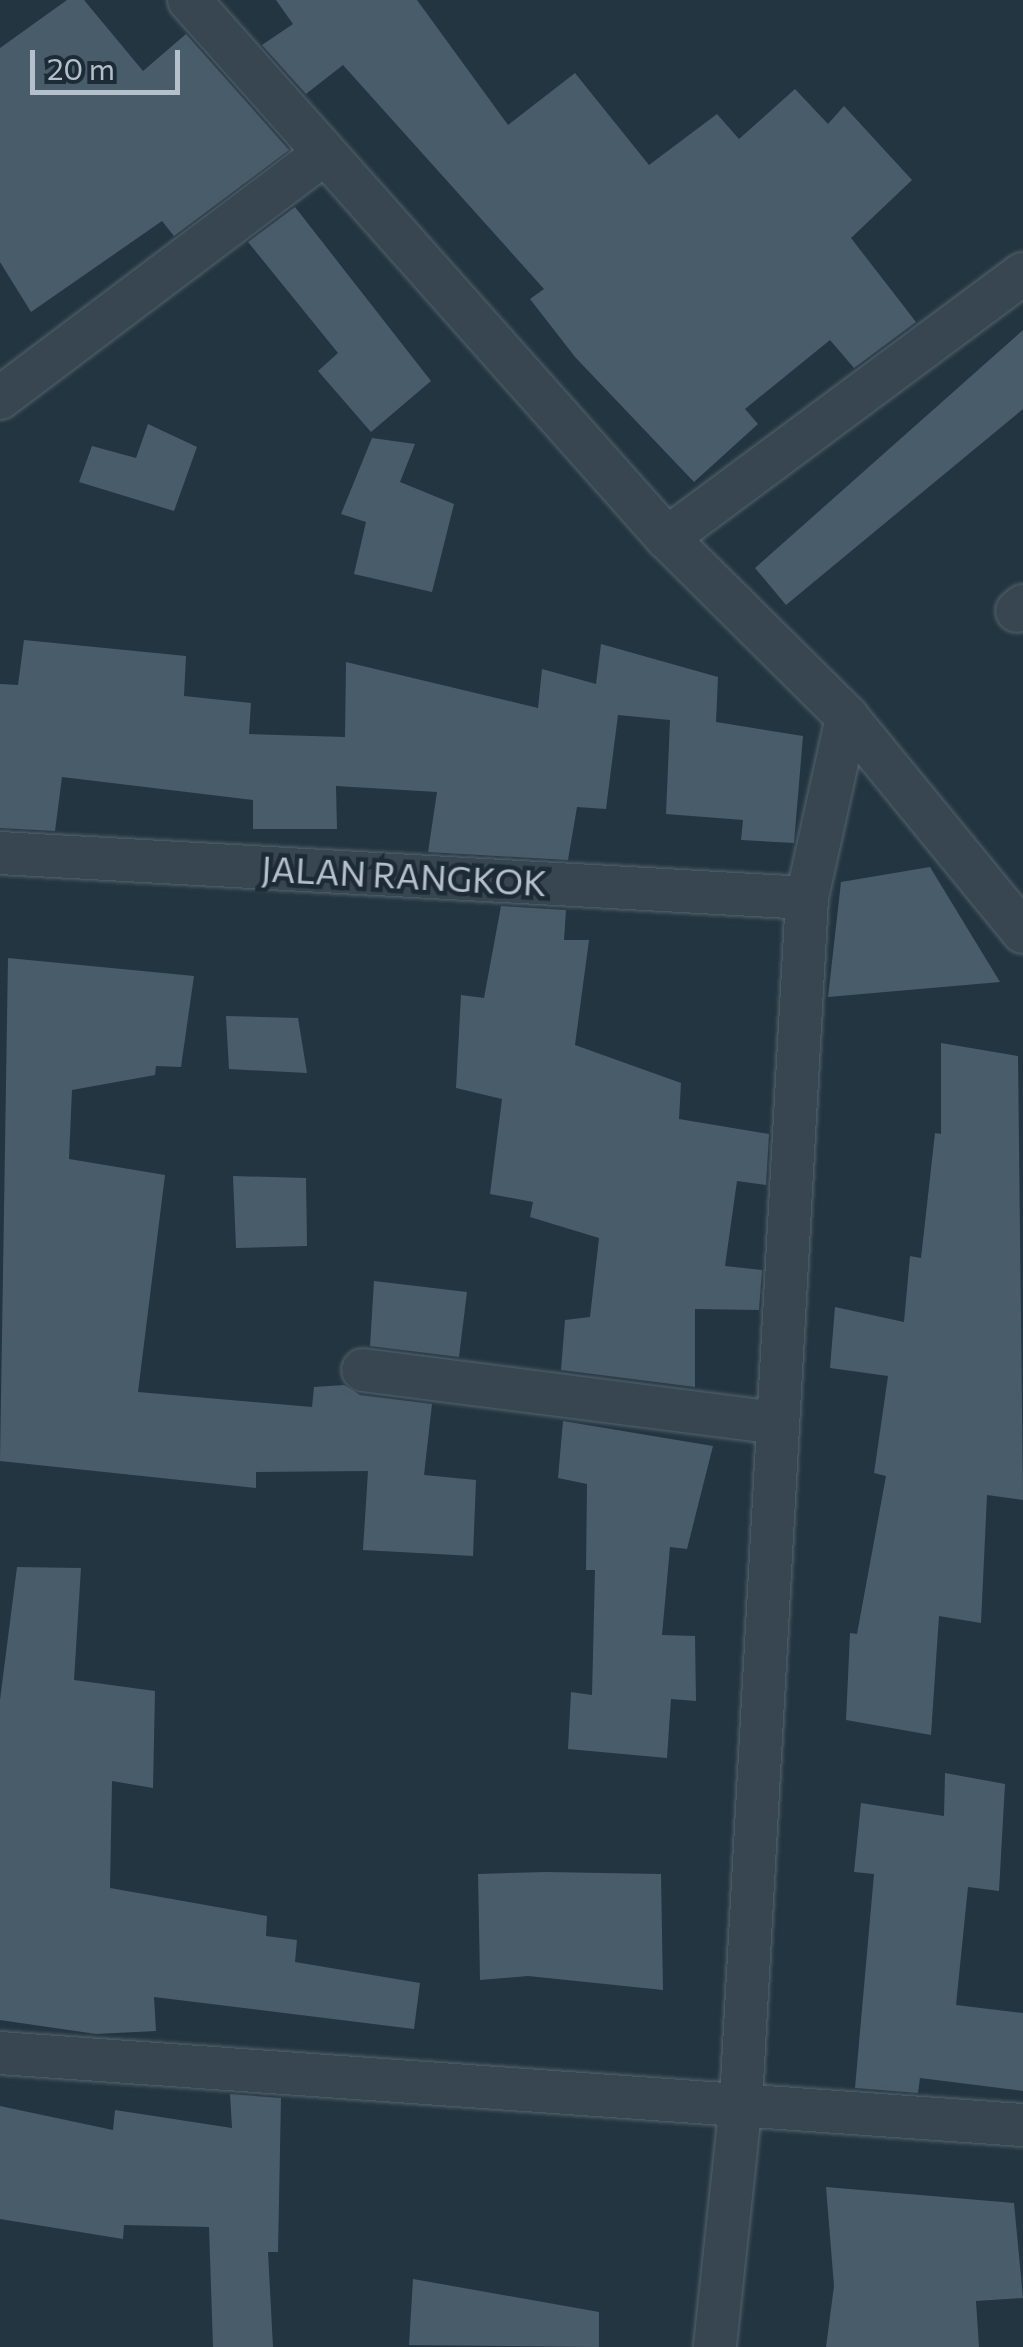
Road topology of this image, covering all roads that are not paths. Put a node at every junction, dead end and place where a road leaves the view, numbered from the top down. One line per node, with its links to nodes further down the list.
1 (189, 0): 2 (street)
2 (324, 155): 4 (street); 5 (street)
3 (1023, 274): 5 (street)
4 (0, 398)
5 (667, 538): 6 (street)
6 (847, 717): 8 (street); 9 (street)
7 (0, 852): 8 (street, JALAN RANGKOK)
8 (807, 898): 11 (street)
9 (1023, 931)
10 (363, 1370): 11 (street)
11 (776, 1423): 13 (street)
12 (0, 2053): 13 (street)
13 (741, 2102): 14 (street); 15 (street)
14 (1023, 2125)
15 (715, 2347)

